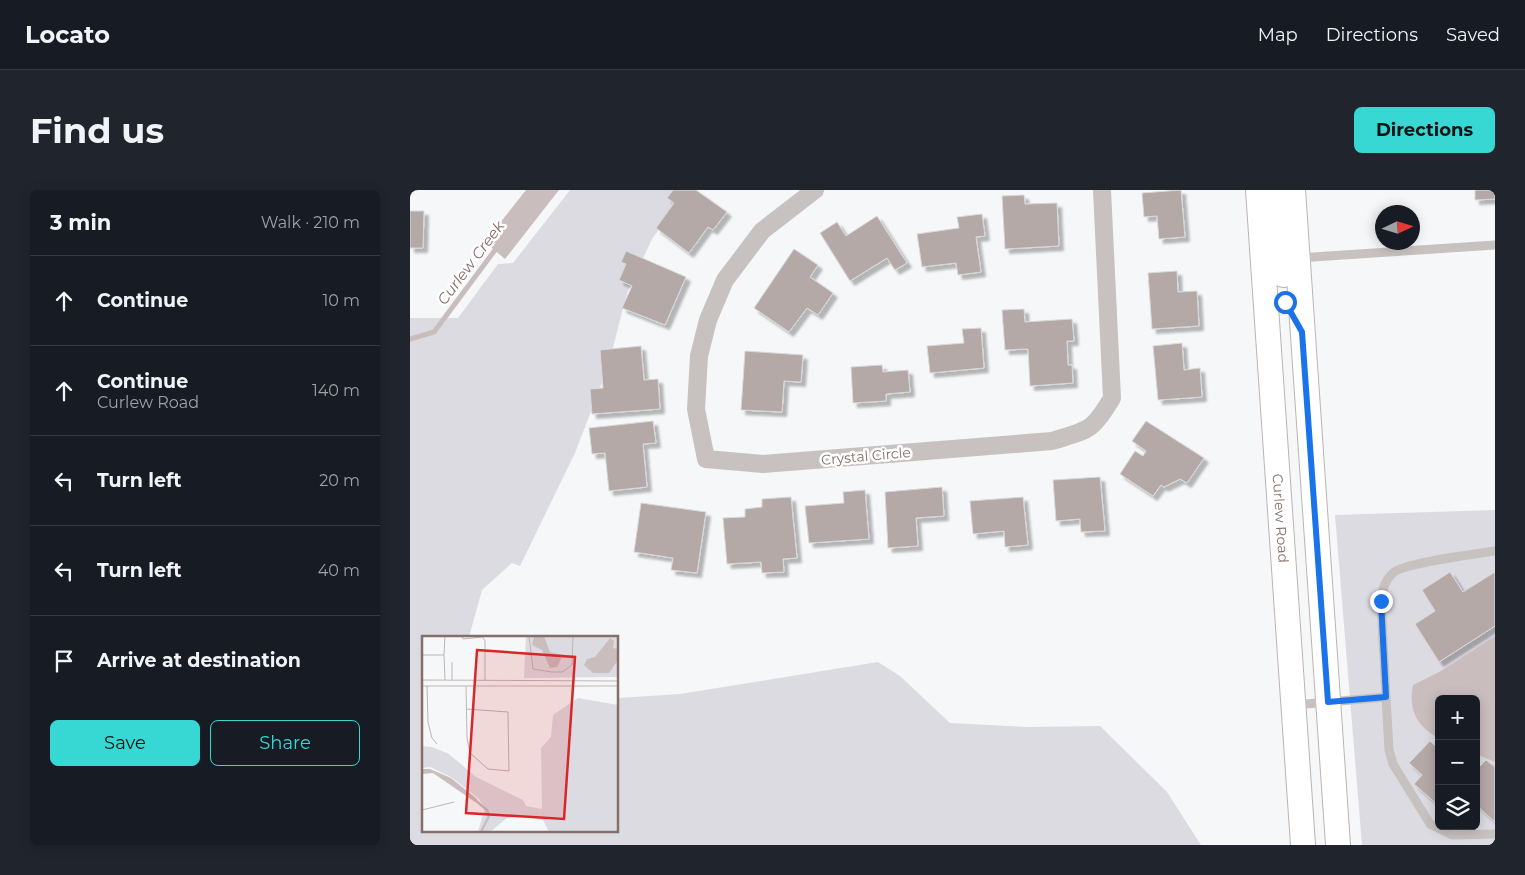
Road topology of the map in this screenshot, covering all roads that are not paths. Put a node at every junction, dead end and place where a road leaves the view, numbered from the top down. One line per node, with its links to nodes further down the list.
1 (815, 190): 2 (street, Crystal Circle)
2 (1102, 190)
3 (1258, 190): 12 (main road, Curlew Road)
4 (1275, 190): 8 (main road)
5 (1293, 190): 7 (main road)
6 (1495, 245): 7 (lane)
7 (1298, 258): 8 (main road)
8 (1302, 332): 11 (main road)
9 (1495, 551): 10 (lane)
10 (1386, 697): 11 (lane); 13 (lane)
11 (1328, 702): 12 (lane); 15 (main road)
12 (1293, 705): 14 (main road, Curlew Road)
13 (1495, 834)
14 (1303, 845)
15 (1338, 845)

